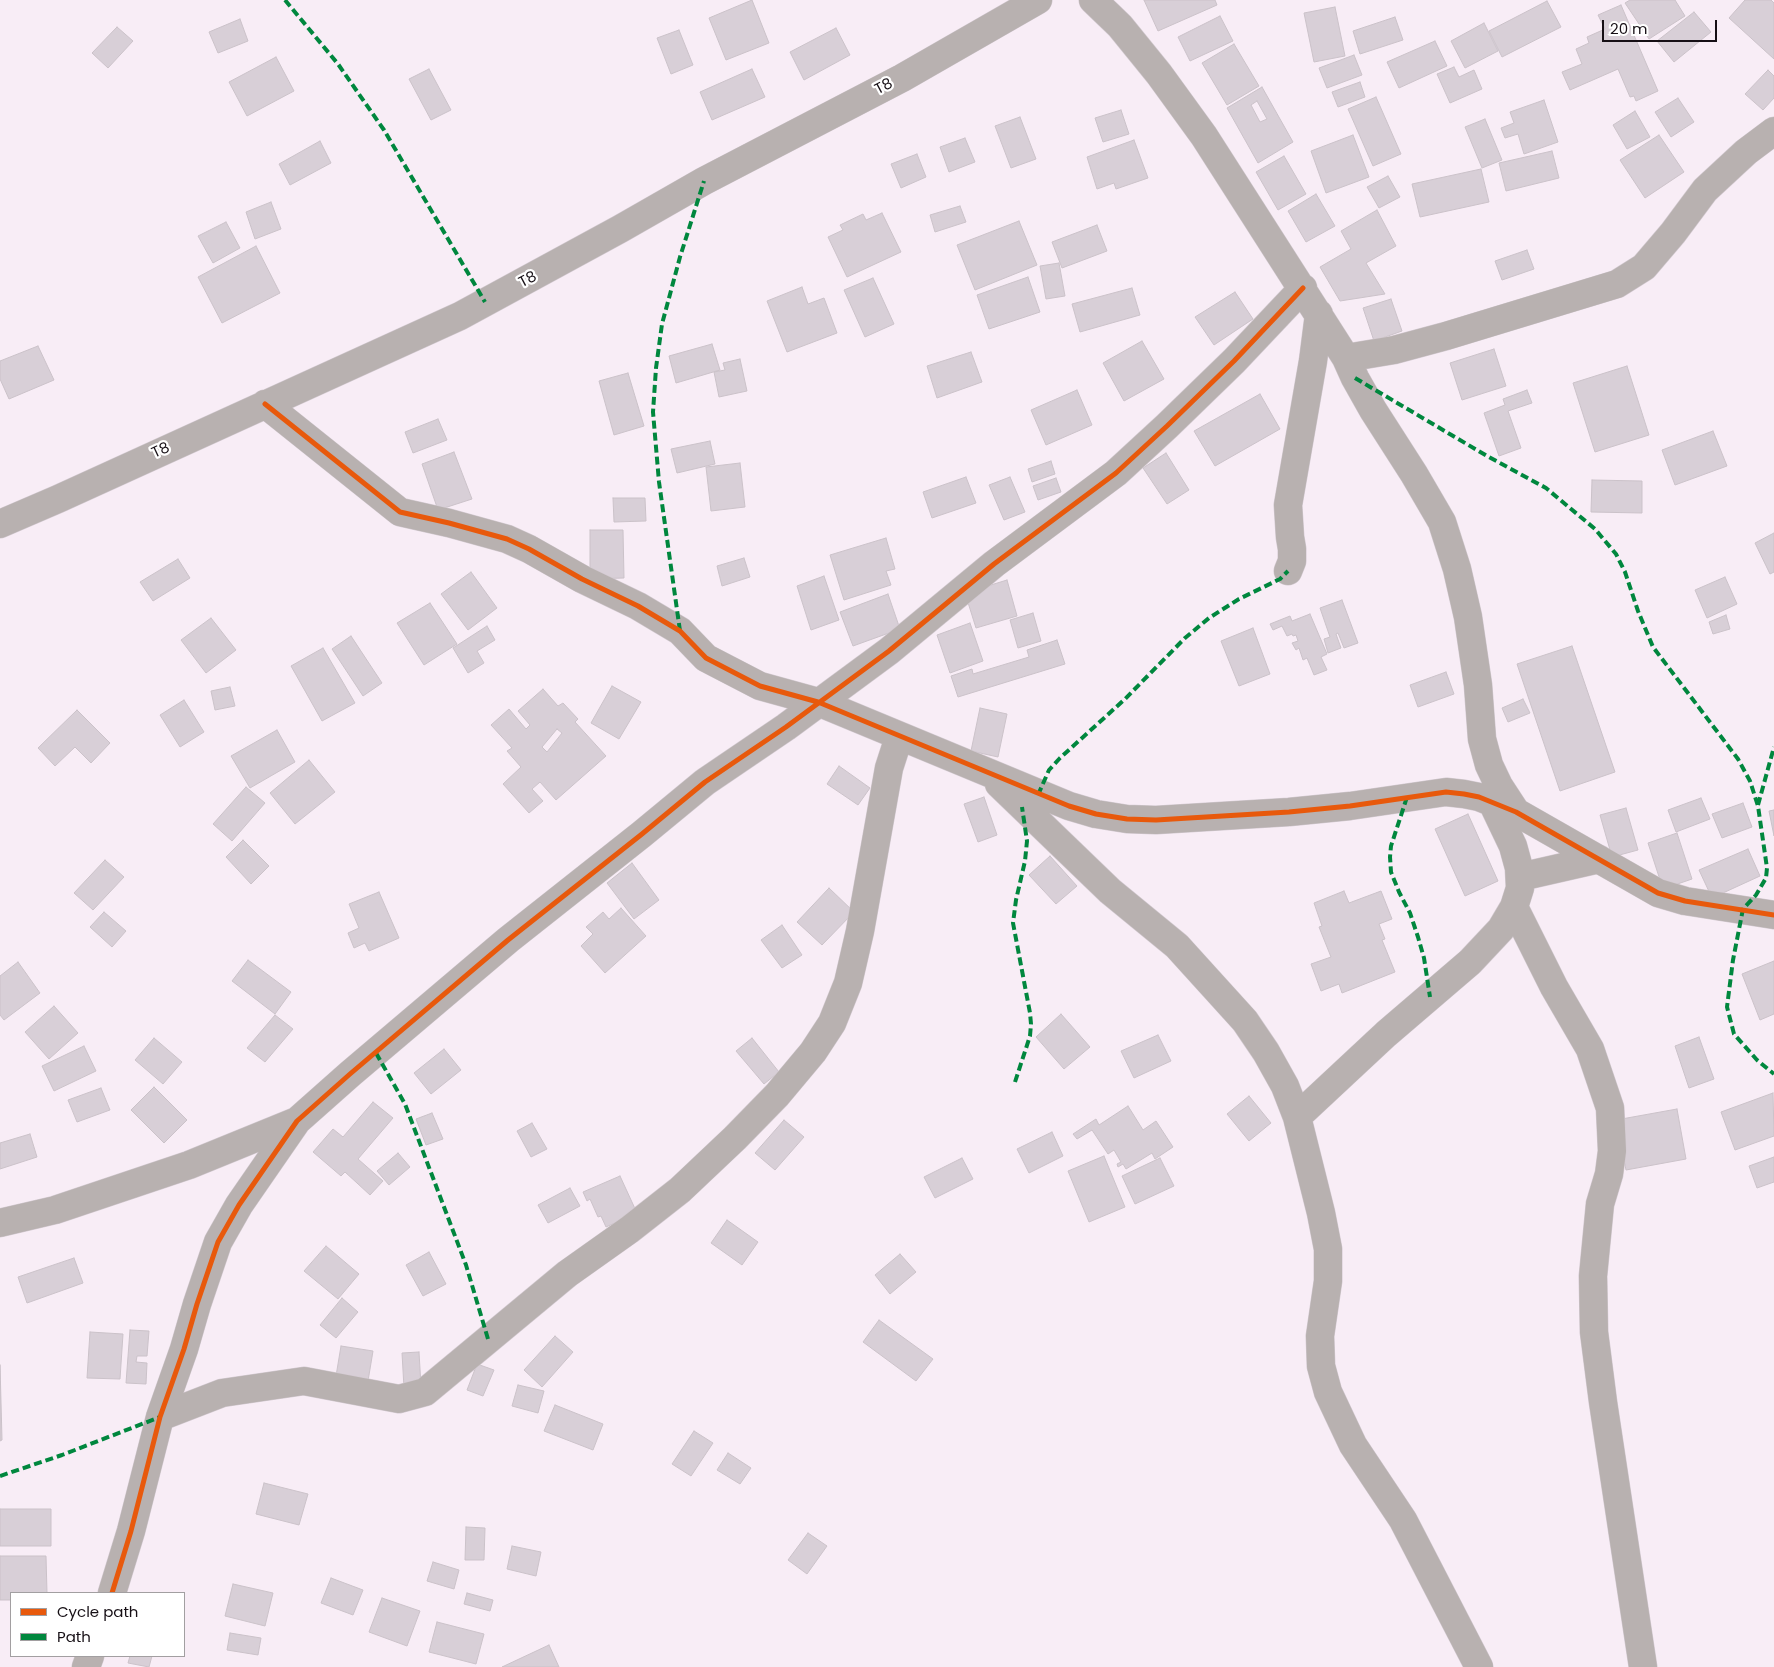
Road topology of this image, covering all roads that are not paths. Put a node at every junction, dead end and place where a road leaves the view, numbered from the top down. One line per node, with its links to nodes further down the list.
1 (1038, 0): 7 (street, T8)
2 (1093, 0): 4 (street)
3 (1774, 131): 6 (street)
4 (1303, 288): 5 (street); 10 (street)
5 (1319, 314): 6 (street); 9 (street)
6 (1346, 358): 13 (street)
7 (265, 404): 8 (street, T8); 10 (street)
8 (0, 524)
9 (1288, 571)
10 (818, 702): 11 (street); 19 (street)
11 (899, 737): 12 (street); 21 (street)
12 (987, 773): 13 (street); 18 (street)
13 (1504, 807): 14 (street); 15 (street)
14 (1599, 858): 15 (street); 17 (street)
15 (1520, 877): 16 (street)
16 (1514, 907): 18 (street); 24 (street)
17 (1774, 915)
18 (1298, 1117): 23 (street)
19 (297, 1120): 20 (street); 21 (street)
20 (0, 1223)
21 (160, 1417): 22 (street)
22 (112, 1592)
23 (1479, 1667)
24 (1643, 1667)

